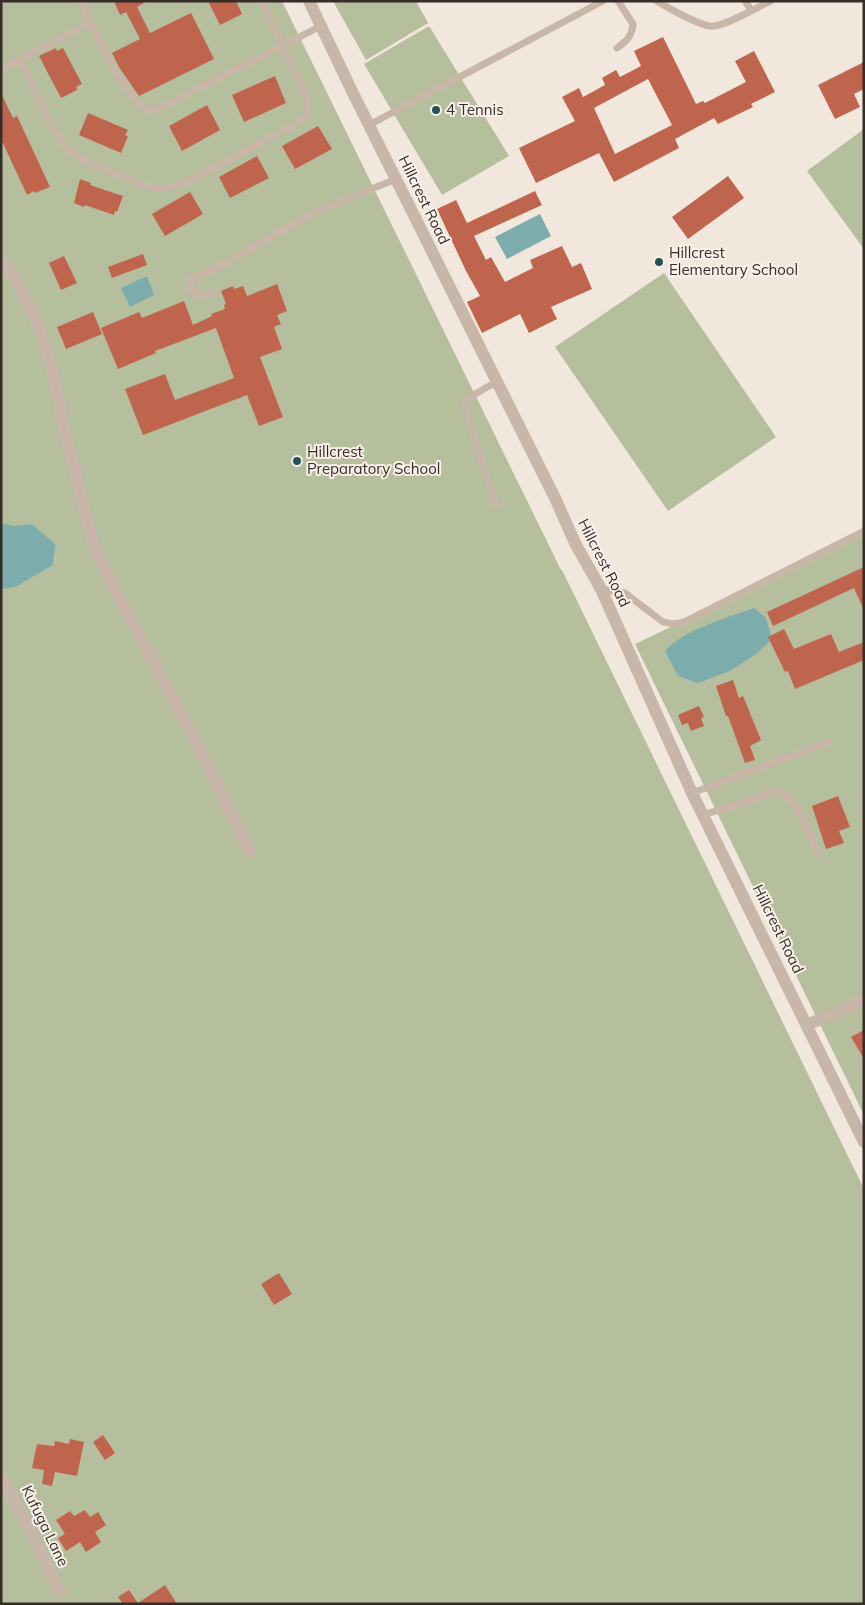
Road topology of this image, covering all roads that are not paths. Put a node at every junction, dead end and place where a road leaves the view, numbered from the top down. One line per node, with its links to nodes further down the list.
1 (80, 1): 10 (lane)
2 (262, 1): 12 (lane)
3 (309, 1): 11 (street, Hillcrest Road)
4 (603, 1): 16 (lane)
5 (618, 1): 13 (lane)
6 (657, 1): 9 (lane)
7 (745, 1): 9 (lane)
8 (771, 1): 9 (lane)
9 (752, 10)
10 (90, 23): 12 (lane); 14 (lane)
11 (321, 26): 12 (lane); 16 (street, Hillcrest Road)
12 (283, 45): 14 (lane)
13 (617, 48)
14 (21, 60): 15 (lane)
15 (6, 67)
16 (369, 125): 17 (street, Hillcrest Road)
17 (396, 179): 19 (lane); 20 (street, Hillcrest Road)
18 (1, 261): 27 (street)
19 (214, 293)
20 (496, 382): 21 (lane); 23 (street, Hillcrest Road)
21 (496, 505)
22 (864, 531): 23 (lane)
23 (601, 589): 25 (street, Hillcrest Road)
24 (828, 742): 25 (lane)
25 (692, 793): 26 (street, Hillcrest Road)
26 (703, 815): 28 (lane); 30 (street, Hillcrest Road)
27 (250, 852)
28 (818, 853)
29 (864, 1000): 30 (street)
30 (807, 1025): 31 (street, Hillcrest Road)
31 (864, 1142)
32 (1, 1475): 33 (street, Kufuga Lane)
33 (60, 1592)

